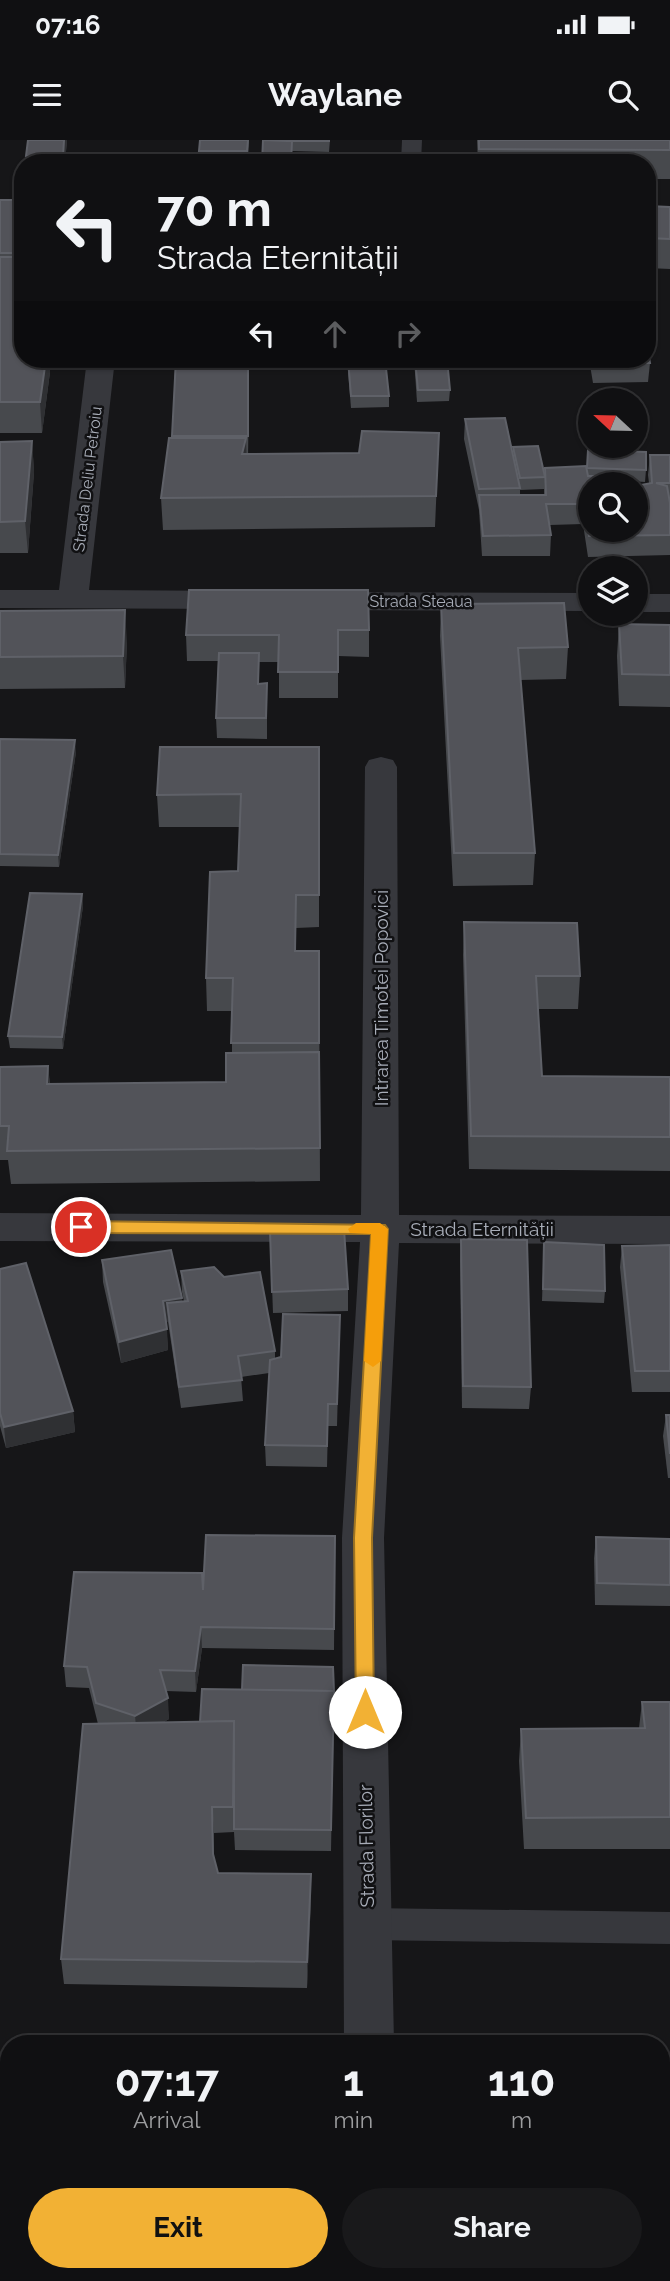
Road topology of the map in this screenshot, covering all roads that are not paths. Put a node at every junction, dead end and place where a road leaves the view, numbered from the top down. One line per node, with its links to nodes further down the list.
1 (100, 368): 3 (street, Strada Deliu Petroiu)
2 (0, 599): 3 (street, Strada Steaua)
3 (73, 599): 4 (street, Strada Steaua)
4 (578, 602)
5 (648, 603): 6 (street)
6 (670, 603)
7 (382, 767): 9 (street, Intrarea Timotei Popovici)
8 (0, 1227): 9 (street, Strada Eternității)
9 (380, 1229): 10 (street, Strada Eternității); 11 (street, Strada Florilor)
10 (670, 1230)
11 (367, 1924): 12 (lane); 13 (street, Strada Florilor)
12 (670, 1928)
13 (369, 2035)

